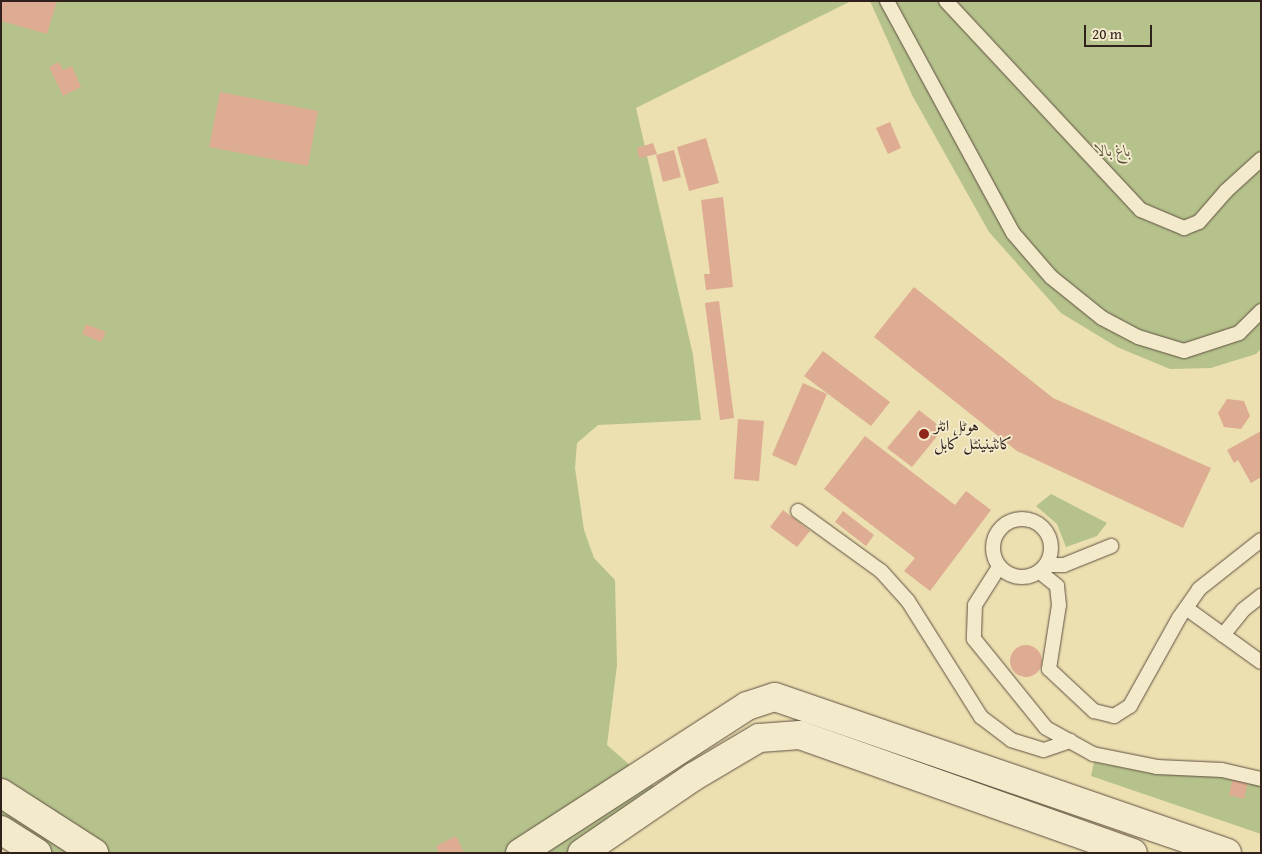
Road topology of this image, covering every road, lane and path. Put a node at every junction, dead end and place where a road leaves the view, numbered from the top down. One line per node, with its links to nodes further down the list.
1 (887, 1): 4 (lane)
2 (946, 1): 3 (lane)
3 (1261, 159)
4 (1261, 311)
5 (798, 511): 14 (lane)
6 (1261, 540): 11 (lane)
7 (1111, 546): 9 (lane)
8 (999, 567): 9 (lane); 9 (lane); 14 (lane)
9 (1043, 568): 11 (lane)
10 (1261, 596): 12 (lane)
11 (1186, 608): 12 (lane)
12 (1223, 635): 13 (lane)
13 (1261, 662)
14 (1070, 741): 18 (lane)
15 (675, 750): 16 (street); 17 (street); 24 (street)
16 (693, 777): 20 (street); 25 (street)
17 (1009, 777): 20 (street); 27 (street)
18 (1261, 779)
19 (1, 793): 23 (street)
20 (999, 806): 26 (street)
21 (1, 830): 22 (street)
22 (37, 853)
23 (94, 853)
24 (520, 853)
25 (582, 853)
26 (1133, 853)
27 (1227, 853)

